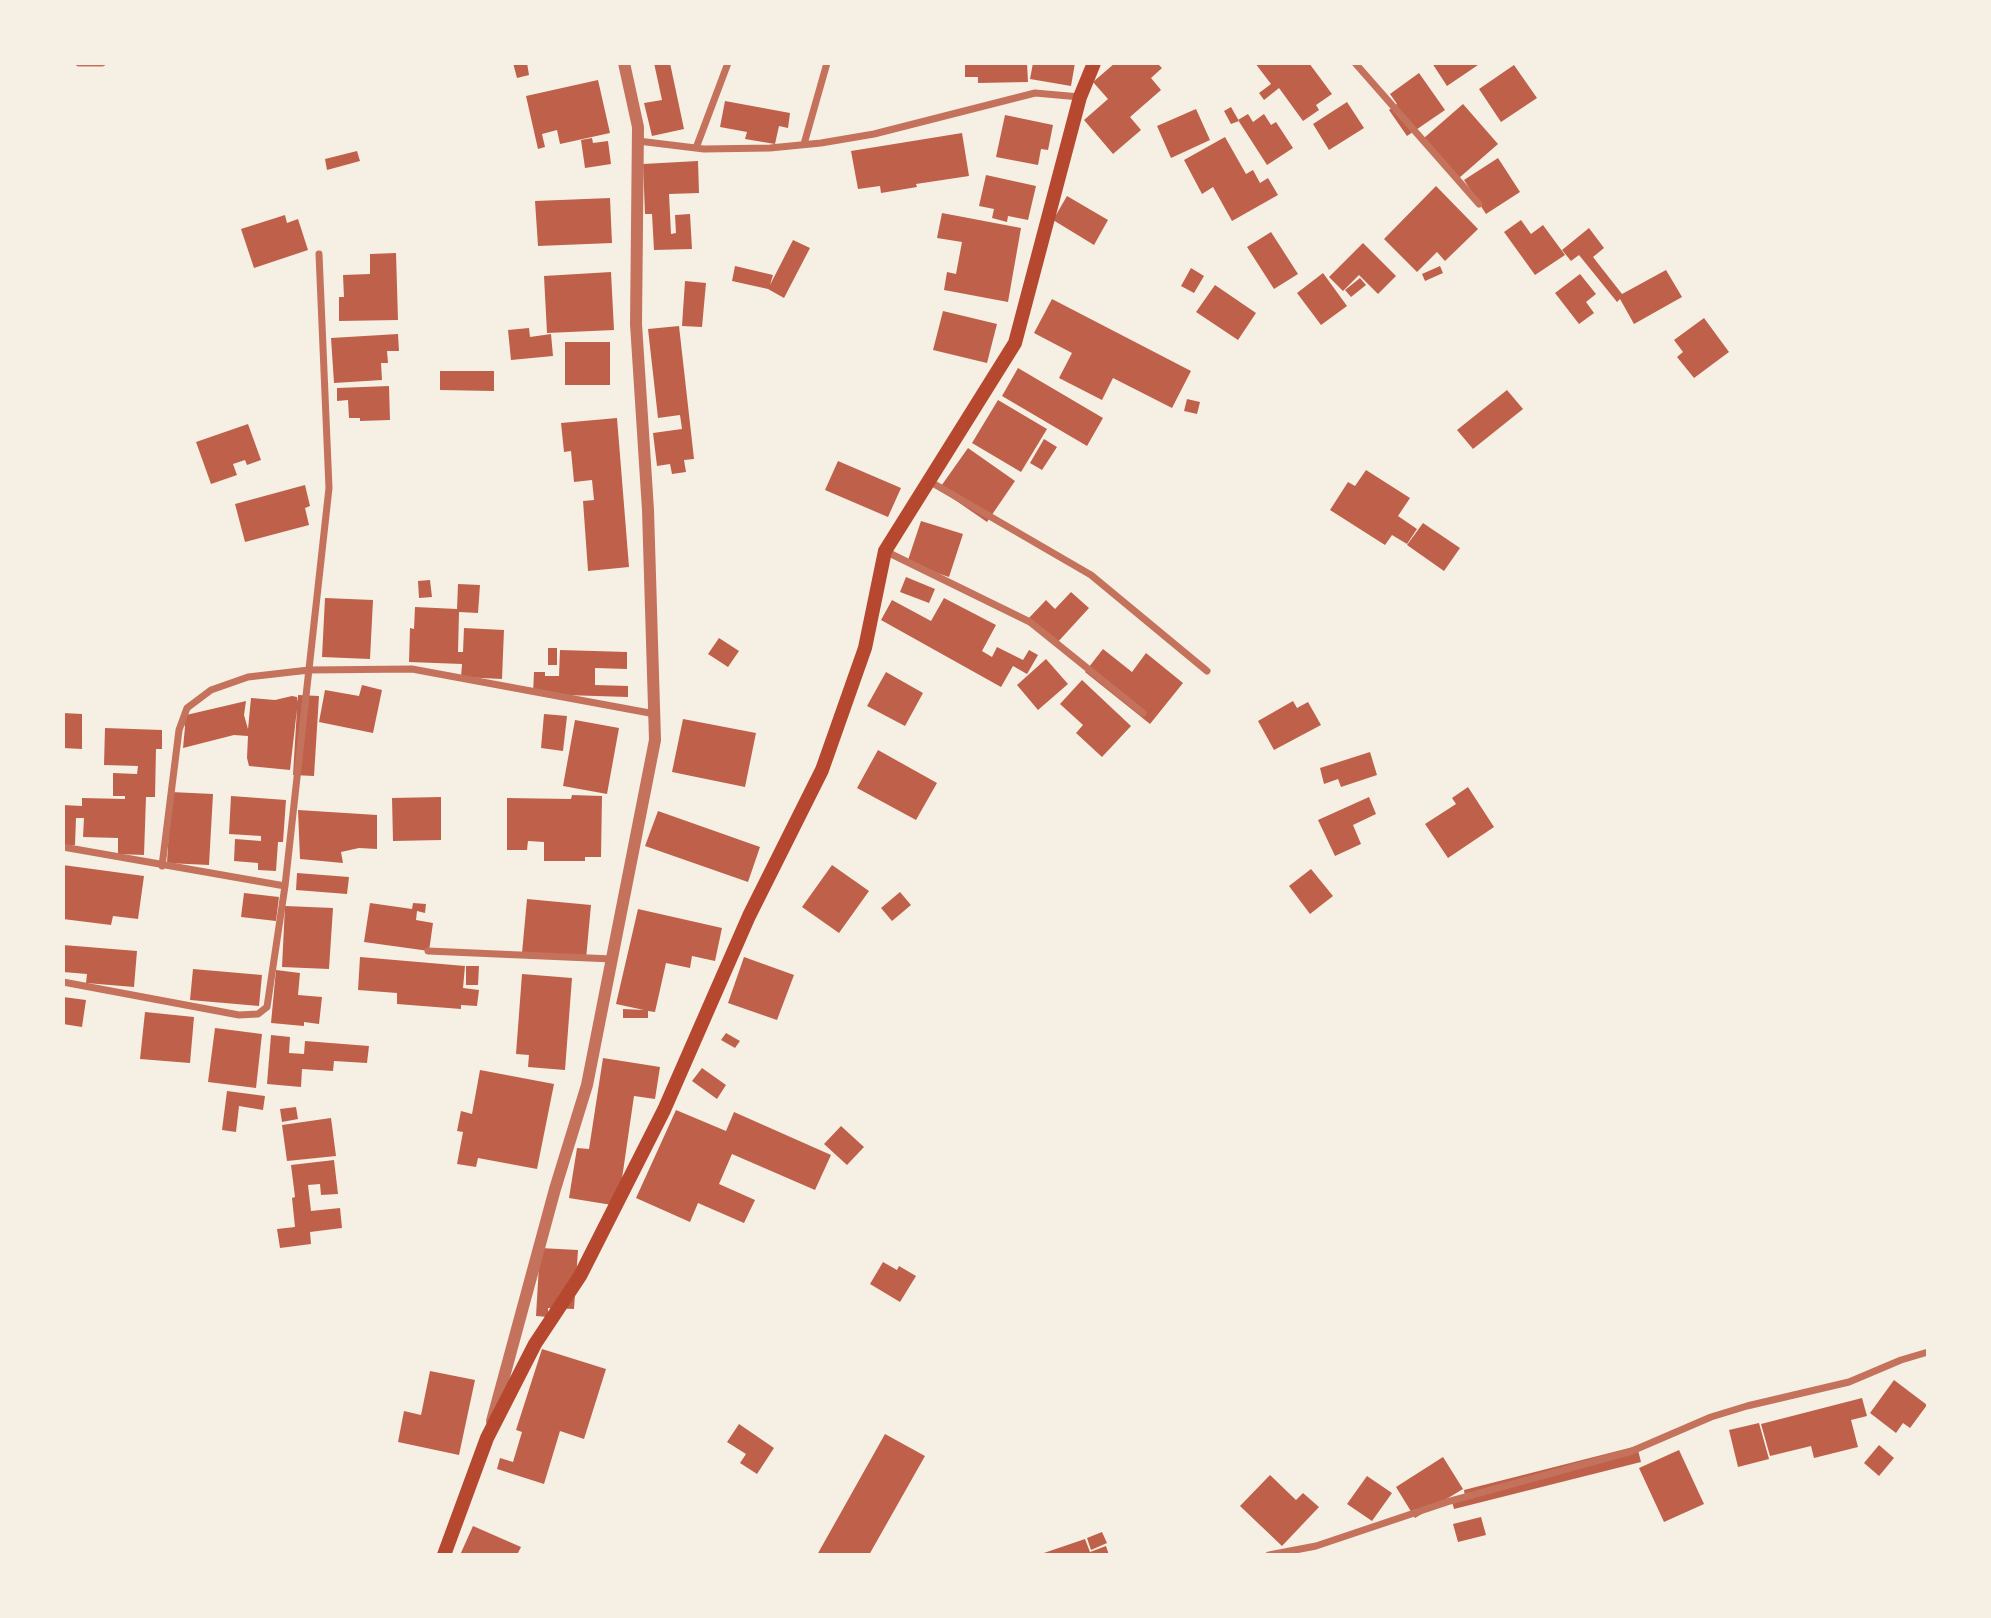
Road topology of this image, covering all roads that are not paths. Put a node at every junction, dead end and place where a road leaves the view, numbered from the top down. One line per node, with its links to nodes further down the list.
1 (79, 63): 2 (street)
2 (102, 63)
3 (624, 63): 9 (street)
4 (728, 63): 11 (street)
5 (827, 63): 10 (street)
6 (1094, 63): 8 (main road)
7 (1355, 63): 12 (street)
8 (1080, 97): 10 (street); 14 (main road)
9 (638, 141): 11 (street); 19 (street)
10 (804, 144): 11 (street)
11 (696, 148)
12 (1479, 204)
13 (319, 254): 16 (street)
14 (929, 481): 15 (main road); 17 (street)
15 (886, 551): 18 (street); 27 (main road)
16 (309, 670): 19 (street); 21 (street); 22 (street)
17 (1208, 671)
18 (1143, 713)
19 (655, 715): 24 (street)
20 (63, 848): 21 (street)
21 (162, 866): 22 (street)
22 (285, 886): 25 (street)
23 (428, 951): 24 (street)
24 (613, 959): 27 (street)
25 (63, 982)
26 (1928, 1352): 29 (street)
27 (487, 1438): 28 (main road)
28 (444, 1555)
29 (1269, 1555)

